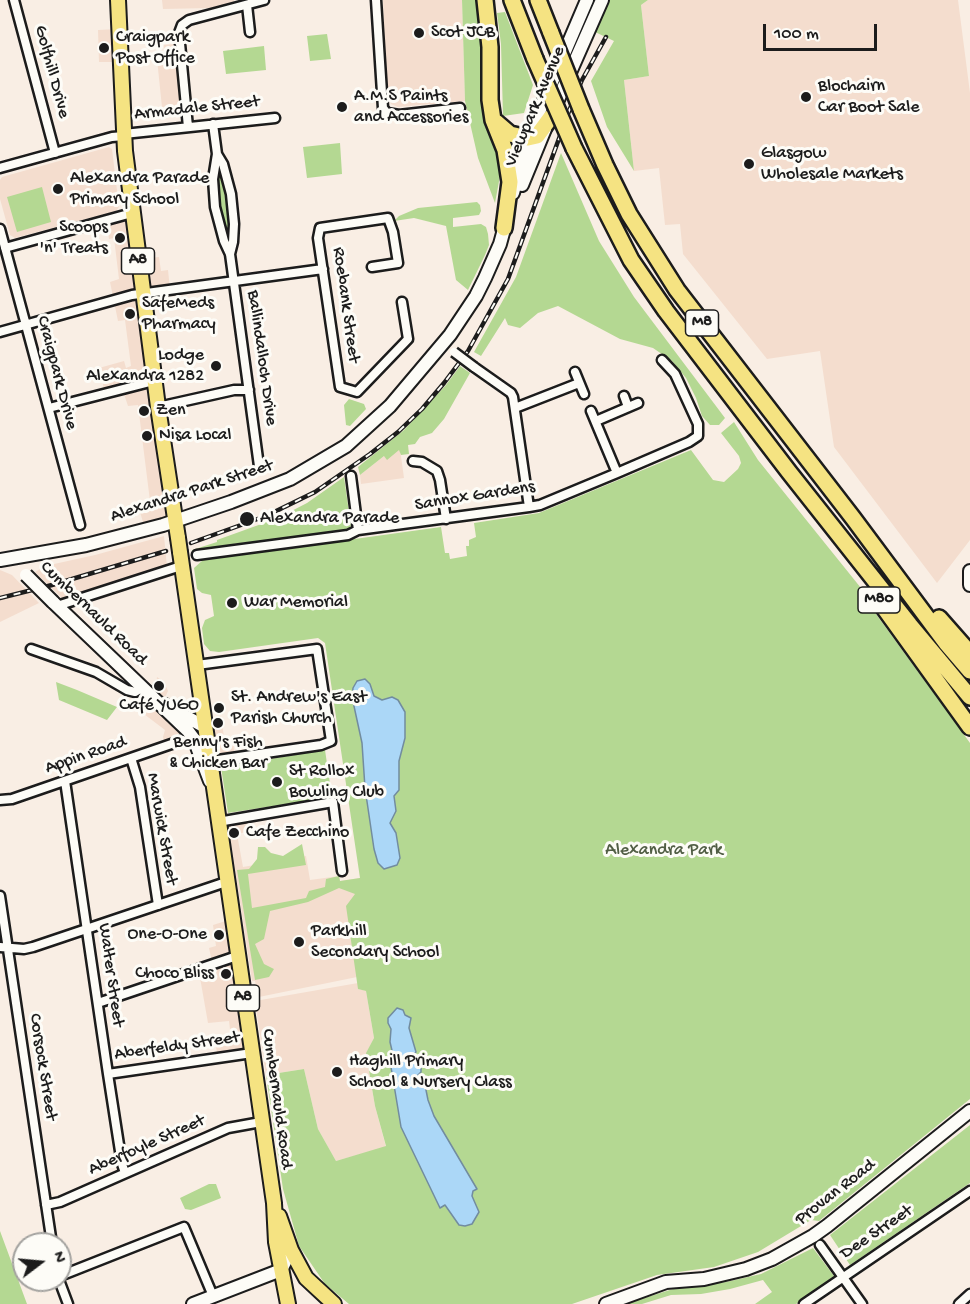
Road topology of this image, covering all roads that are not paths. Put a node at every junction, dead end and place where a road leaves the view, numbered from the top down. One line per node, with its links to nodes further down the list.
1 (14, 0): 20 (street, Golfhill Drive)
2 (118, 0): 18 (main road, A8)
3 (264, 0): 10 (street)
4 (376, 0): 12 (street)
5 (485, 0): 15 (highway)
6 (512, 0): 52 (highway, M8, bridge)
7 (538, 0): 56 (highway, M8, bridge)
8 (587, 0): 19 (street, Viewpark Avenue)
9 (602, 0): 13 (street, Viewpark Avenue)
10 (247, 5): 11 (street); 17 (street)
11 (250, 32)
12 (460, 108)
13 (550, 117): 19 (highway); 24 (street, Viewpark Avenue)
14 (274, 118): 16 (street, Armadale Street)
15 (493, 120): 19 (highway); 24 (highway)
16 (213, 124): 17 (street, Armadale Street); 21 (street, Ballindalloch Drive)
17 (188, 127): 18 (street, Armadale Street)
18 (124, 135): 20 (street, Armadale Street); 23 (main road, A8)
19 (528, 138): 24 (street, Viewpark Avenue)
20 (55, 153): 22 (street, Armadale Street)
21 (217, 154): 27 (street, Ballindalloch Drive); 27 (street, Ballindalloch Drive)
22 (0, 168)
23 (132, 213): 26 (street); 31 (main road, A8)
24 (504, 228): 35 (street, Viewpark Avenue)
25 (0, 230): 26 (street, Craigpark Drive)
26 (5, 248): 33 (street, Craigpark Drive)
27 (230, 254): 30 (street, Ballindalloch Drive)
28 (372, 267): 29 (street, Roebank Street)
29 (323, 269): 30 (street); 32 (street, Roebank Street)
30 (234, 281): 31 (street); 40 (street, Ballindalloch Drive)
31 (143, 294): 33 (street); 38 (main road, A8)
32 (402, 302)
33 (26, 325): 34 (street); 46 (street, Craigpark Drive)
34 (0, 332)
35 (443, 344): 47 (street, bridge); 58 (street, Alexandra Park Street)
36 (662, 360): 53 (street, Sannox Gardens)
37 (575, 372): 39 (street)
38 (154, 381): 44 (main road, A8); 46 (street)
39 (579, 383): 41 (street); 47 (street)
40 (249, 390): 44 (street); 51 (street, Ballindalloch Drive)
41 (584, 394)
42 (624, 396): 45 (street)
43 (638, 403): 45 (street)
44 (158, 407): 58 (main road, A8)
45 (628, 407): 49 (street)
46 (49, 408): 59 (street, Craigpark Drive)
47 (515, 408): 55 (street)
48 (591, 411): 49 (street)
49 (596, 421): 53 (street)
50 (412, 461): 57 (street)
51 (259, 466)
52 (789, 472): 72 (highway, M8); 75 (highway, M80)
53 (617, 473): 55 (street, Sannox Gardens)
54 (351, 476): 60 (street)
55 (529, 507): 57 (street, Sannox Gardens)
56 (853, 518): 68 (highway, M80); 70 (highway, M8)
57 (446, 519): 60 (street, Sannox Gardens)
58 (174, 521): 62 (street, Alexandra Park Street); 63 (main road, A8)
59 (80, 525)
60 (358, 530): 61 (street, Sannox Gardens)
61 (197, 555)
62 (5, 560): 66 (street, Cumbernauld Road, bridge)
63 (182, 566): 66 (street); 69 (main road, A8)
64 (970, 571): 65 (street)
65 (970, 585)
66 (55, 604): 71 (street, Cumbernauld Road)
67 (31, 649): 71 (street)
68 (970, 653)
69 (197, 665): 74 (main road, A8); 78 (street)
70 (970, 670)
71 (143, 687): 73 (street, Cumbernauld Road)
72 (970, 697)
73 (159, 702): 74 (street, Cumbernauld Road); 80 (street, Cumbernauld Road)
74 (206, 727): 78 (main road, Cumbernauld Road / A8)
75 (970, 727)
76 (183, 740): 77 (street, Appin Road)
77 (130, 759): 79 (street, Appin Road); 86 (street, Marwick Street)
78 (211, 761): 80 (main road, Cumbernauld Road / A8)
79 (65, 781): 81 (street, Appin Road); 87 (street, Walter Street)
80 (214, 793): 82 (main road, Cumbernauld Road / A8)
81 (0, 800)
82 (218, 822): 83 (street); 84 (main road, Cumbernauld Road / A8)
83 (342, 870)
84 (226, 882): 86 (street); 89 (main road, Cumbernauld Road / A8)
85 (0, 896): 88 (street, Corsock Street)
86 (158, 905): 87 (street)
87 (87, 929): 88 (street); 90 (street, Walter Street)
88 (4, 948): 98 (street, Corsock Street)
89 (237, 956): 90 (street); 91 (main road, Cumbernauld Road / A8)
90 (98, 1003): 92 (street, Walter Street)
91 (252, 1053): 92 (street, Aberfeldy Street); 94 (main road, Cumbernauld Road / A8)
92 (108, 1074): 95 (street, Walter Street)
93 (970, 1111): 112 (street, Provan Road)
94 (261, 1122): 95 (street, Aberfoyle Street); 97 (main road, Cumbernauld Road / A8)
95 (125, 1173): 98 (street, Aberfoyle Street)
96 (970, 1191): 104 (street, Dee Street)
97 (274, 1203): 101 (main road, A8); 102 (main road, Cumbernauld Road / A8)
98 (46, 1205): 99 (street, Corsock Street)
99 (50, 1232)
100 (820, 1245): 104 (street)
101 (291, 1250): 102 (street); 105 (main road, A8)
102 (281, 1270): 105 (main road); 107 (street); 109 (main road, Cumbernauld Road / A8)
103 (72, 1273): 107 (street)
104 (843, 1276): 113 (street, Dee Street); 114 (street)
105 (306, 1278): 110 (main road, A8); 111 (main road)
106 (970, 1294): 115 (street)
107 (213, 1296): 108 (street)
108 (193, 1304)
109 (288, 1304)
110 (318, 1304)
111 (334, 1304)
112 (606, 1304)
113 (804, 1304)
114 (862, 1304)
115 (958, 1304)

